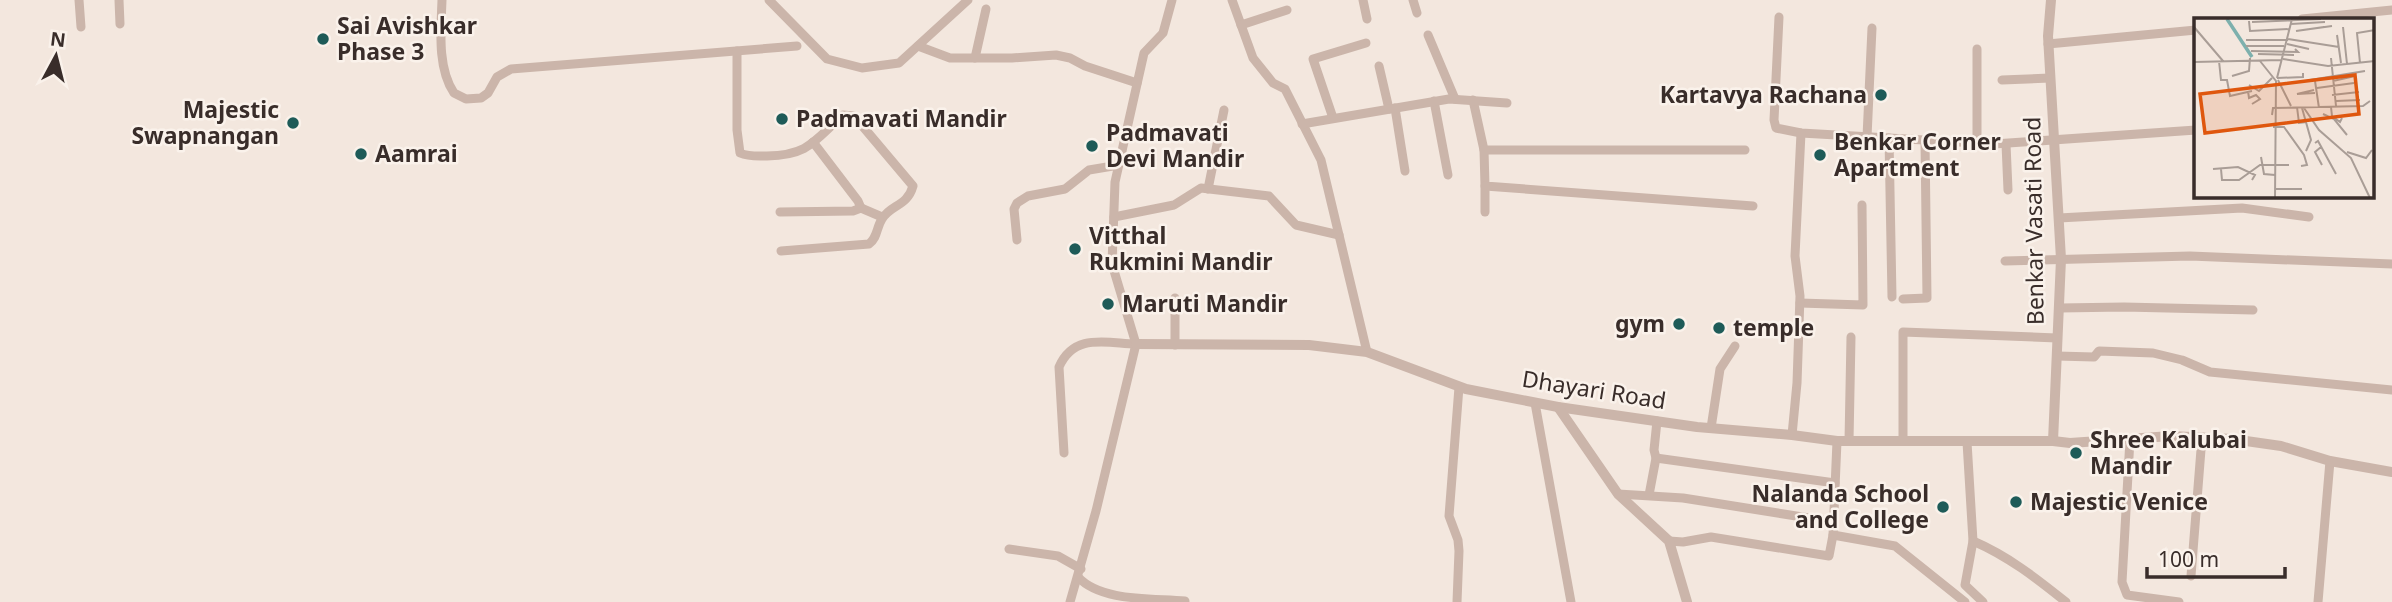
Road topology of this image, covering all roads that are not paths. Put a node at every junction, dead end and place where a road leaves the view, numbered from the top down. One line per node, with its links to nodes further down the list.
1 (79, 0): 20 (street)
2 (119, 0): 18 (street)
3 (442, 0): 29 (street)
4 (769, 0): 27 (street)
5 (1172, 0): 34 (street)
6 (1232, 0): 19 (street)
7 (1363, 0): 17 (street)
8 (1413, 0): 14 (street)
9 (2051, 0): 25 (street, Benkar Vasati Road)
10 (963, 1): 27 (street)
11 (986, 9): 30 (street)
12 (1287, 9): 19 (street)
13 (2392, 10): 16 (street)
14 (1417, 13)
15 (1779, 17): 44 (street)
16 (2312, 18)
17 (1367, 19)
18 (120, 24)
19 (1241, 24): 42 (street)
20 (81, 27)
21 (1872, 28): 45 (street)
22 (2194, 30): 25 (street)
23 (1428, 35): 35 (street)
24 (1366, 43): 41 (street)
25 (2048, 44): 32 (street, Benkar Vasati Road)
26 (797, 46): 29 (street)
27 (918, 46): 30 (street)
28 (1977, 49): 50 (street)
29 (737, 51): 49 (street)
30 (975, 58): 34 (street)
31 (1379, 66): 39 (street)
32 (2050, 78): 33 (street); 48 (street, Benkar Vasati Road)
33 (2001, 80)
34 (1137, 83): 54 (street)
35 (1455, 99): 36 (street); 37 (street)
36 (1473, 100): 38 (street); 52 (street)
37 (1434, 101): 39 (street); 56 (street)
38 (1507, 103)
39 (1392, 109): 41 (street); 55 (street)
40 (1224, 110): 58 (street)
41 (1332, 118): 42 (street)
42 (1302, 124): 69 (street)
43 (2194, 130): 48 (street)
44 (1801, 133): 45 (street); 78 (street)
45 (1867, 137): 46 (street)
46 (1889, 138): 47 (street); 75 (street)
47 (1925, 141): 50 (street); 77 (street)
48 (2054, 141): 51 (street); 68 (street, Benkar Vasati Road)
49 (813, 142): 62 (street); 65 (street)
50 (1977, 143): 51 (street)
51 (2006, 144): 59 (street)
52 (1484, 150): 53 (street); 57 (street)
53 (1745, 150)
54 (1119, 165): 66 (street); 70 (street)
55 (1405, 171)
56 (1448, 175)
57 (1485, 186): 61 (street); 64 (street)
58 (1208, 189): 66 (street); 69 (street)
59 (2008, 190)
60 (1862, 205): 78 (street)
61 (1753, 206)
62 (861, 208): 63 (street); 65 (street)
63 (780, 212)
64 (1485, 212)
65 (883, 217): 71 (street)
66 (1114, 217): 83 (street)
67 (2309, 217): 68 (street)
68 (2059, 218): 72 (street, Benkar Vasati Road)
69 (1339, 235): 86 (street)
70 (1017, 240)
71 (781, 251)
72 (2061, 259): 73 (street); 74 (street); 79 (street, Benkar Vasati Road)
73 (2006, 261)
74 (2392, 264)
75 (1892, 296)
76 (1175, 298): 84 (street)
77 (1903, 299)
78 (1800, 303): 94 (street)
79 (2060, 308): 80 (street); 82 (street, Benkar Vasati Road)
80 (2253, 310)
81 (1851, 337): 97 (street)
82 (2057, 338): 87 (street, Benkar Vasati Road); 98 (street)
83 (1136, 344): 84 (street, Dhayari Road); 101 (street); 113 (street)
84 (1175, 345): 86 (street, Dhayari Road)
85 (1734, 346): 93 (street)
86 (1367, 352): 88 (street, Dhayari Road)
87 (2057, 356): 89 (street); 99 (street, Benkar Vasati Road)
88 (1459, 387): 90 (street, Dhayari Road); 118 (street)
89 (2392, 390)
90 (1535, 403): 91 (street, Dhayari Road); 119 (street)
91 (1558, 407): 92 (street, Dhayari Road); 106 (street)
92 (1657, 421): 93 (street, Dhayari Road); 102 (street)
93 (1711, 428): 94 (street, Dhayari Road)
94 (1793, 435): 97 (street, Dhayari Road)
95 (2202, 437): 96 (street, Dhayari Road); 103 (street, Dhayari Road); 114 (street)
96 (2130, 439): 99 (street, Dhayari Road); 116 (street)
97 (1843, 441): 98 (street, Dhayari Road); 105 (street)
98 (1903, 441): 100 (street, Dhayari Road)
99 (2053, 441): 100 (street, Dhayari Road)
100 (1966, 442): 111 (street)
101 (1065, 453)
102 (1656, 457): 105 (street); 107 (street)
103 (2330, 461): 104 (street, Dhayari Road); 125 (street)
104 (2392, 472)
105 (1835, 483): 108 (street)
106 (1618, 494): 107 (street); 110 (street)
107 (1649, 495): 108 (street)
108 (1834, 522): 109 (street)
109 (1833, 535): 110 (street); 121 (street)
110 (1669, 541): 120 (street)
111 (1973, 541): 122 (street); 123 (street)
112 (1009, 549): 113 (street)
113 (1080, 573): 115 (street); 117 (street)
114 (2191, 576)
115 (1185, 601)
116 (2147, 601): 124 (street)
117 (1070, 602)
118 (1457, 602)
119 (1572, 602)
120 (1687, 602)
121 (1965, 602)
122 (1983, 602)
123 (2066, 602)
124 (2179, 602)
125 (2318, 602)

